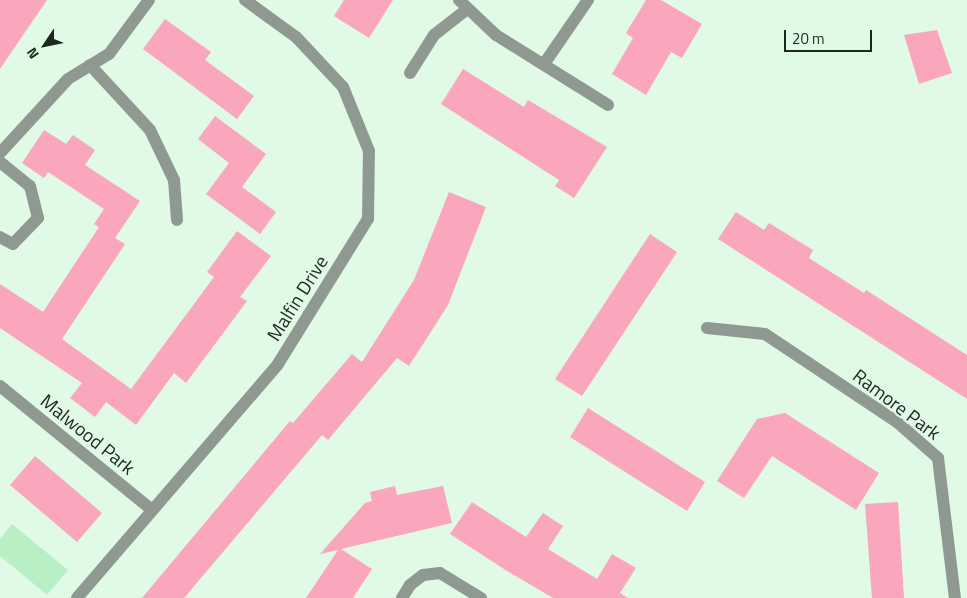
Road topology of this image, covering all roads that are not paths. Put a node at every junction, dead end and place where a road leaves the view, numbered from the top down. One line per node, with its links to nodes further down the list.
1 (149, 0): 6 (street)
2 (245, 0): 15 (street, Malfin Drive)
3 (588, 0): 5 (street)
4 (463, 5): 5 (street); 7 (street)
5 (544, 64): 8 (street)
6 (90, 65): 9 (street); 11 (street)
7 (410, 73)
8 (608, 105)
9 (0, 153)
10 (0, 162): 12 (street)
11 (177, 220)
12 (0, 237)
13 (706, 328): 19 (street, Ramore Park)
14 (0, 386): 15 (street, Malwood Park)
15 (152, 510): 16 (street, Malfin Drive)
16 (77, 598)
17 (402, 598): 18 (street)
18 (481, 598)
19 (955, 598)

